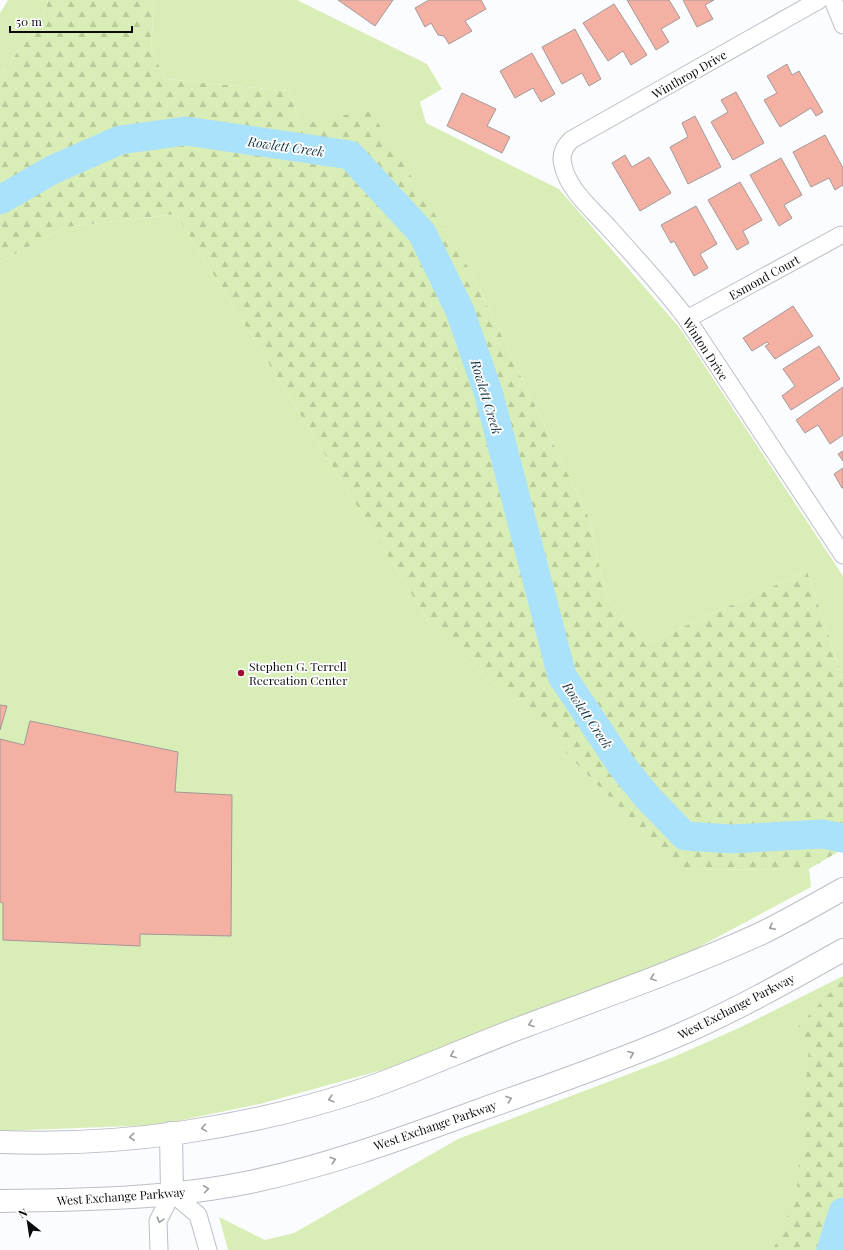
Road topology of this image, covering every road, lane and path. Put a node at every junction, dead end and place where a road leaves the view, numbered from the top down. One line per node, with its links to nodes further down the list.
1 (819, 0): 4 (street, Winthrop Drive)
2 (833, 0): 3 (street)
3 (843, 25)
4 (563, 152): 6 (street, Winton Drive)
5 (840, 235): 6 (street, Esmond Court)
6 (687, 319): 7 (street, Winton Drive)
7 (843, 556)
8 (843, 889): 10 (main road, one-way to 10)
9 (839, 952): 12 (main road, West Exchange Parkway, one-way to 9)
10 (171, 1133): 11 (main road, one-way to 11); 12 (main road)
11 (0, 1142)
12 (172, 1194): 13 (main road, West Exchange Parkway); 14 (street, one-way to 14); 15 (street)
13 (0, 1201)
14 (159, 1250)
15 (208, 1250)

